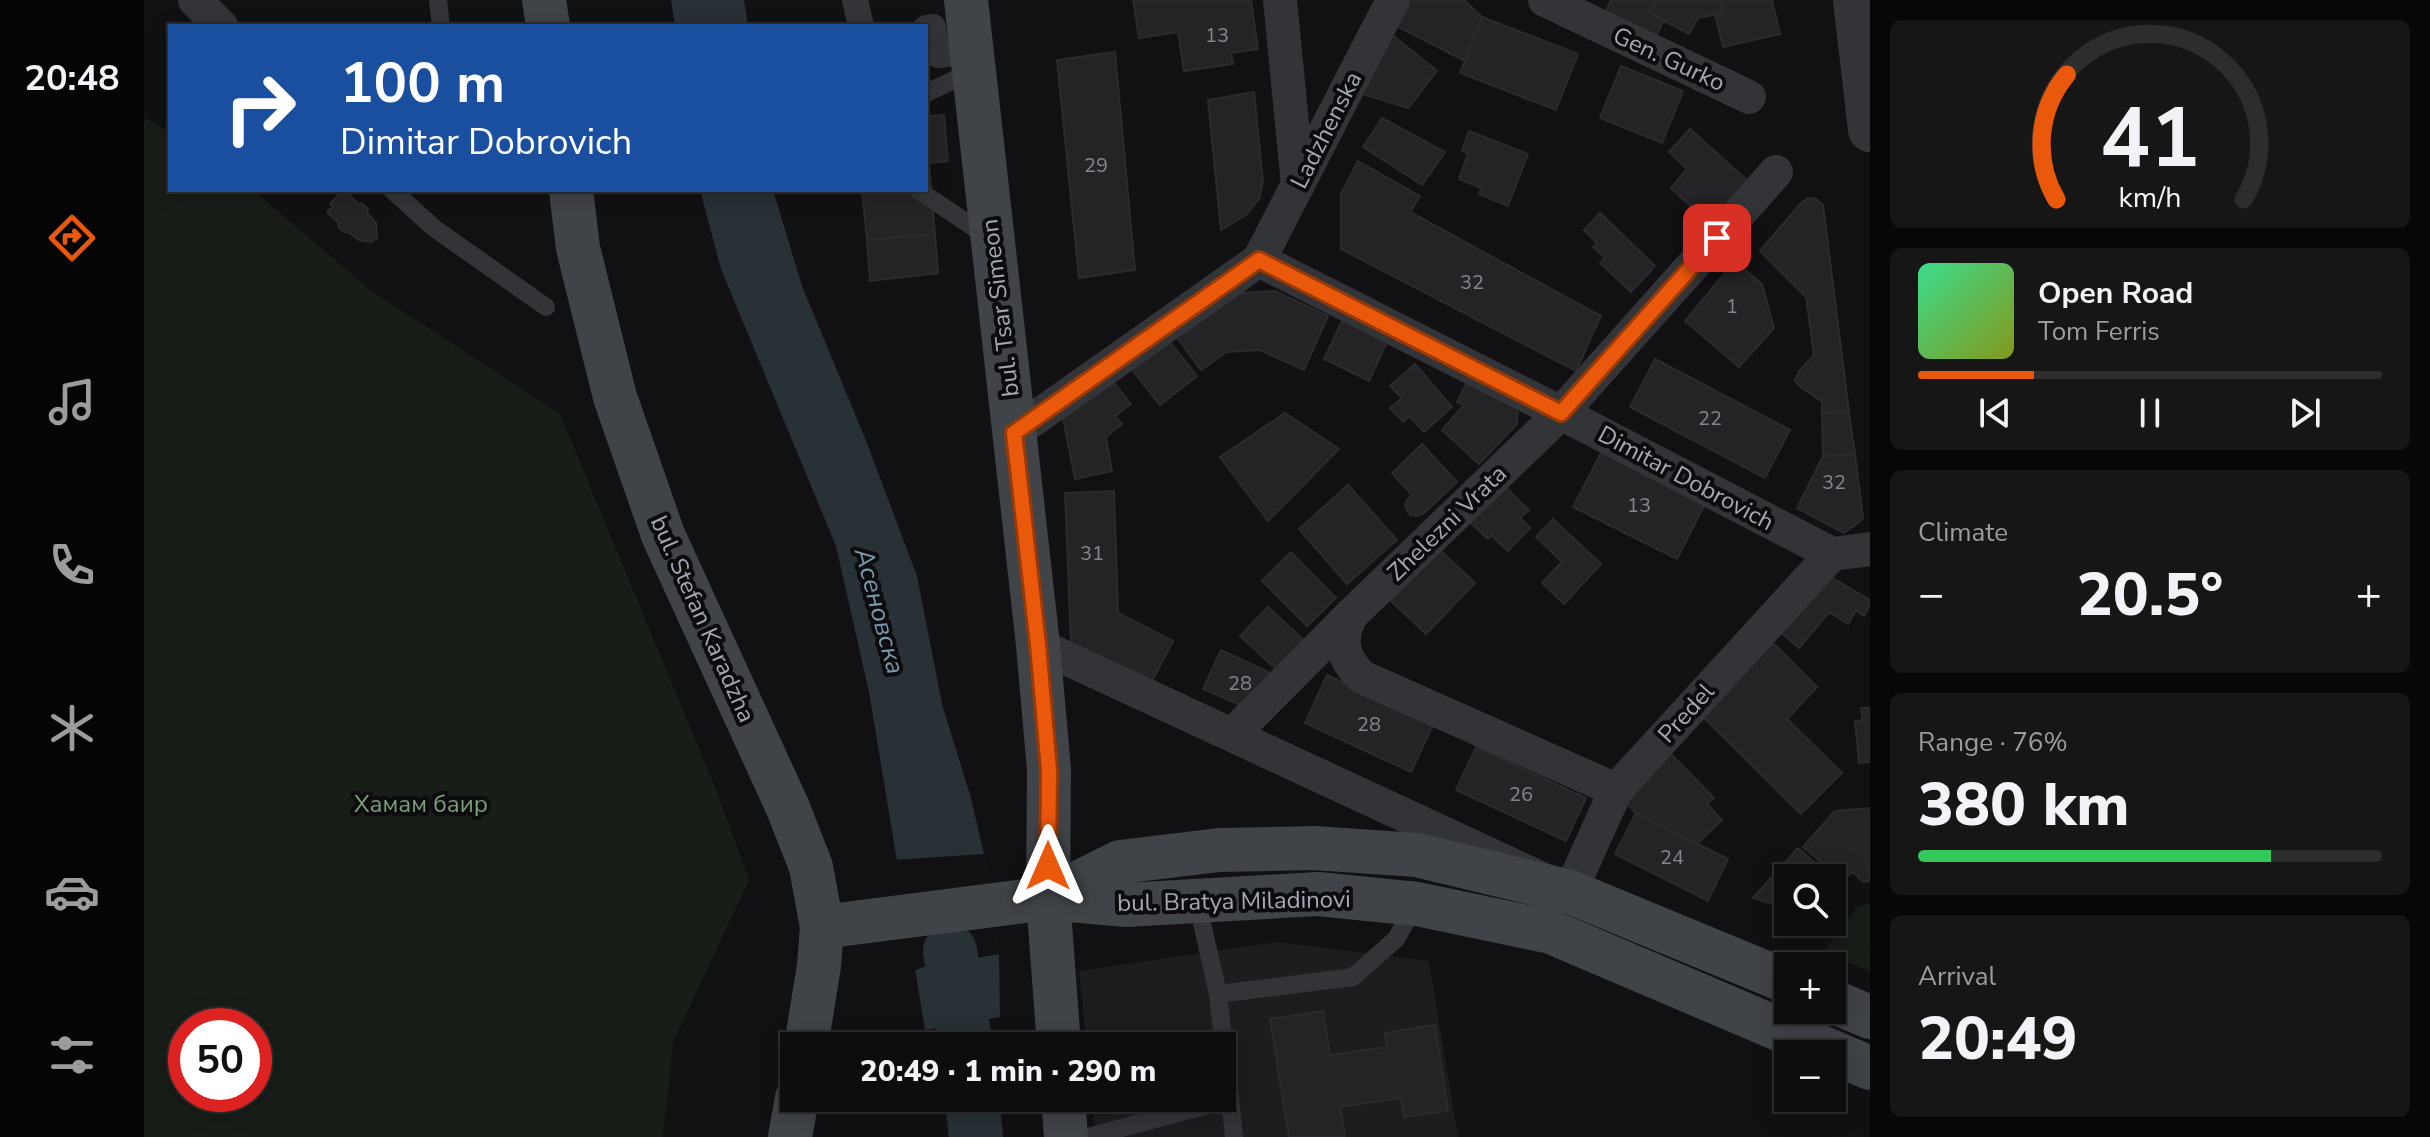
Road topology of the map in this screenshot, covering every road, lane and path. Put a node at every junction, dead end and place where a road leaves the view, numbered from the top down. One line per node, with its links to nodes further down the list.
1 (195, 0): 10 (street)
2 (438, 0): 11 (lane)
3 (544, 0): 12 (main road)
4 (855, 0): 13 (street)
5 (966, 0): 15 (main road, bul. Tsar Simeon)
6 (1280, 0): 20 (street)
7 (1393, 0): 20 (street, Ladzhenska)
8 (1545, 0): 17 (street, Gen. Gurko)
9 (1855, 0): 18 (street)
10 (219, 24)
11 (441, 24)
12 (548, 24)
13 (861, 24)
14 (928, 28): 15 (street)
15 (972, 61): 16 (lane); 24 (main road, bul. Tsar Simeon)
16 (928, 92)
17 (1749, 97)
18 (1870, 130)
19 (1776, 172): 27 (street, Zhelezni Vrata)
20 (1298, 185): 25 (street, Ladzhenska)
21 (394, 192): 26 (lane)
22 (571, 192): 39 (main road, bul. Stefan Karadzha)
23 (921, 192): 24 (lane)
24 (992, 240): 28 (main road, bul. Tsar Simeon)
25 (1259, 260): 27 (street, Dimitar Dobrovich); 28 (street)
26 (546, 307)
27 (1561, 413): 30 (street, Dimitar Dobrovich); 31 (street, Zhelezni Vrata)
28 (1014, 433): 32 (main road, bul. Tsar Simeon)
29 (1870, 549): 30 (street)
30 (1832, 554): 34 (street, Predel)
31 (1352, 614): 33 (street, Zhelezni Vrata); 34 (street)
32 (1038, 645): 33 (street, bul. Bratya Miladinovi); 36 (main road, bul. Tsar Simeon)
33 (1232, 735): 35 (street, bul. Bratya Miladinovi)
34 (1616, 790): 35 (street, Predel)
35 (1570, 892): 36 (main road, bul. Bratya Miladinovi); 40 (main road, bul. Bratya Miladinovi)
36 (1048, 898): 37 (main road, bul. Bratya Miladinovi); 39 (main road, bul. Bratya Miladinovi); 43 (main road, bul. Tsar Simeon)
37 (1197, 901): 38 (main road, bul. Bratya Miladinovi); 41 (lane)
38 (1417, 904): 41 (lane); 45 (main road, bul. Bratya Miladinovi)
39 (822, 927): 42 (main road, bul. Stefan Karadzha)
40 (1774, 976)
41 (1218, 994): 44 (lane)
42 (808, 1032)
43 (1058, 1032)
44 (1222, 1032)
45 (1870, 1068)
46 (794, 1112): 50 (main road)
47 (1064, 1112): 51 (main road)
48 (1181, 1112): 52 (lane)
49 (1231, 1112): 53 (lane)
50 (790, 1137)
51 (1066, 1137)
52 (1088, 1137)
53 (1234, 1137)

